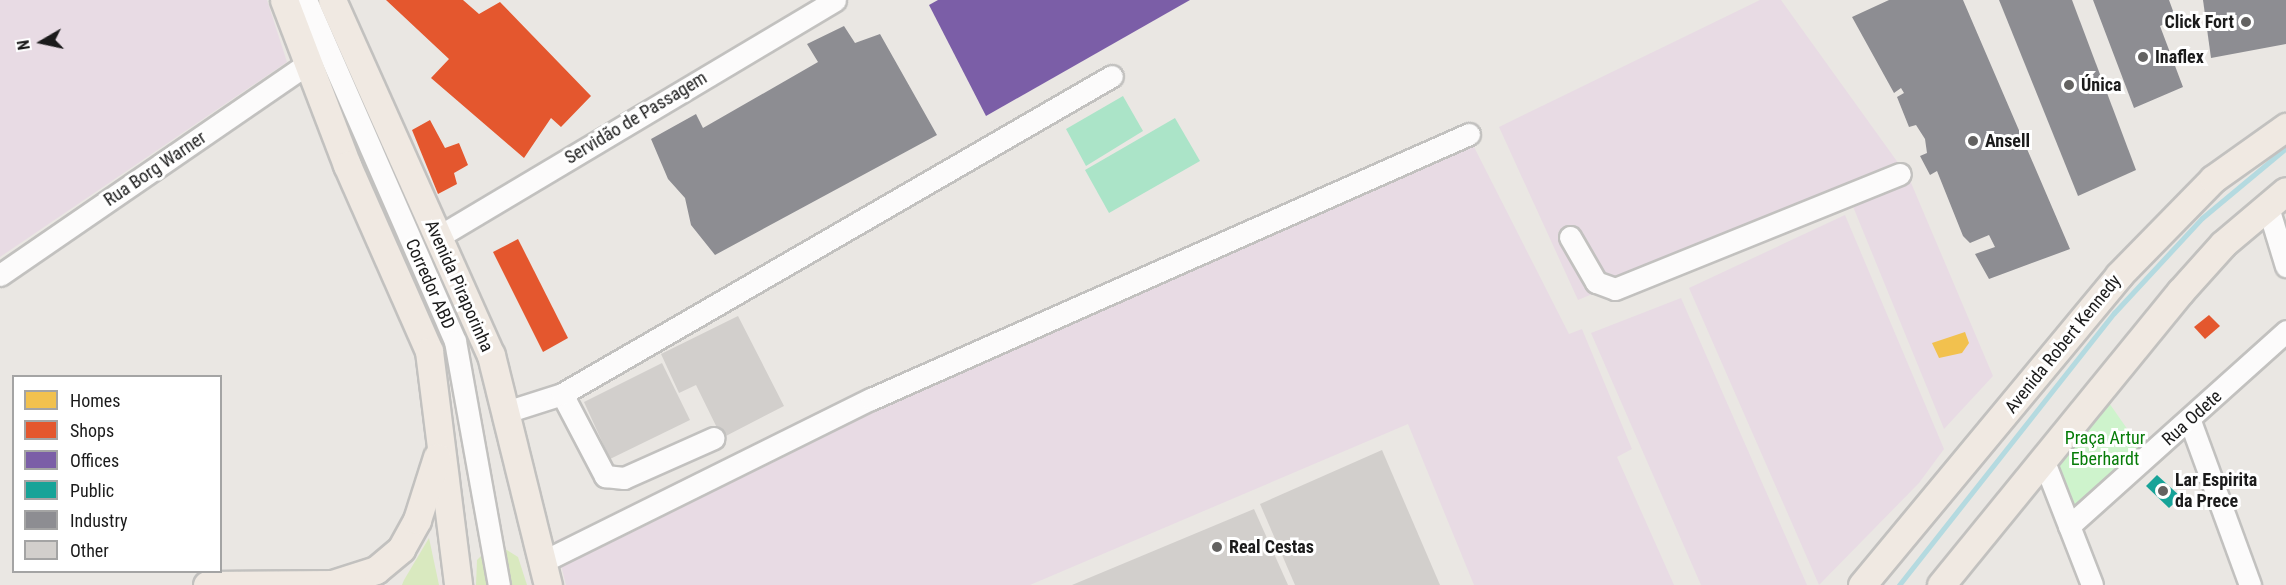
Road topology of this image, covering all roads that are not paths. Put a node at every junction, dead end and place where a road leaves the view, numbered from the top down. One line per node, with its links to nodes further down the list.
1 (284, 0): 5 (main road)
2 (306, 0): 29 (street, Corredor ABD)
3 (332, 0): 11 (main road, Avenida Piraporinha)
4 (835, 0): 11 (street, Servidão de Passagem)
5 (309, 63): 14 (street, Rua Borg Warner); 19 (main road)
6 (1112, 76): 16 (street)
7 (2286, 127): 30 (main road, Avenida Robert Kennedy)
8 (1469, 134): 24 (street)
9 (1900, 174): 12 (street)
10 (2276, 197): 13 (street); 21 (main road)
11 (438, 237): 17 (main road, Avenida Piraporinha)
12 (1570, 237)
13 (2286, 266)
14 (0, 275)
15 (2286, 331): 18 (street, Rua Odete)
16 (562, 394): 17 (street); 20 (street)
17 (509, 411): 24 (main road, Avenida Piraporinha)
18 (2190, 421): 22 (street, Rua Odete); 33 (street)
19 (441, 429): 23 (main road); 28 (main road)
20 (714, 438)
21 (2043, 459): 22 (street); 31 (main road)
22 (2069, 526): 32 (street)
23 (388, 562): 26 (main road); 27 (main road)
24 (545, 573)
25 (207, 585): 26 (main road)
26 (309, 585)
27 (374, 585)
28 (458, 585)
29 (499, 585)
30 (1862, 585)
31 (1941, 585)
32 (2092, 585)
33 (2250, 585)

